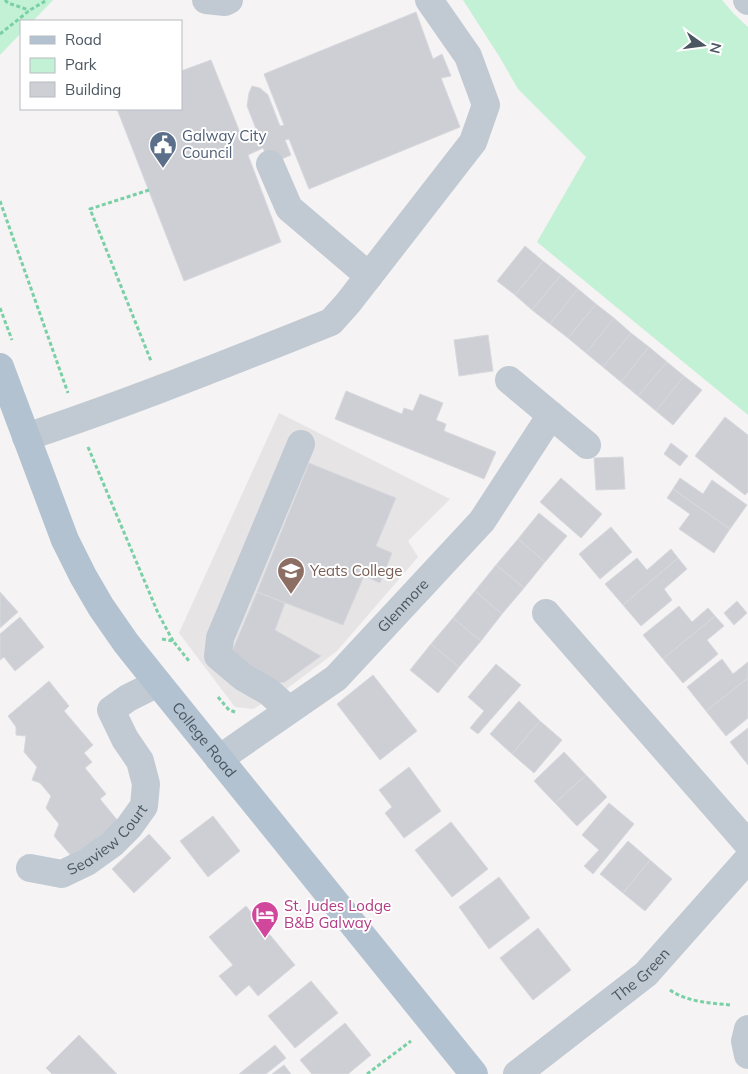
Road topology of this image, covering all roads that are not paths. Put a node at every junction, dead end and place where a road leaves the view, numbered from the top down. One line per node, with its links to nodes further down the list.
1 (206, 0): 2 (street)
2 (229, 0)
3 (429, 0): 5 (street)
4 (270, 164): 5 (street)
5 (369, 276): 9 (street)
6 (0, 367): 9 (main road, College Road)
7 (509, 380): 8 (street)
8 (551, 415): 11 (street); 14 (street, Glenmore)
9 (26, 437): 13 (main road, College Road)
10 (301, 444): 14 (street)
11 (587, 445)
12 (546, 613): 16 (street)
13 (158, 683): 15 (main road, College Road); 18 (street, Seaview Court)
14 (290, 710): 15 (street, Glenmore)
15 (219, 759): 21 (main road, College Road)
16 (748, 844)
17 (748, 859): 22 (street, The Green)
18 (30, 868)
19 (748, 1029): 20 (street)
20 (748, 1055)
21 (474, 1074)
22 (517, 1074)

